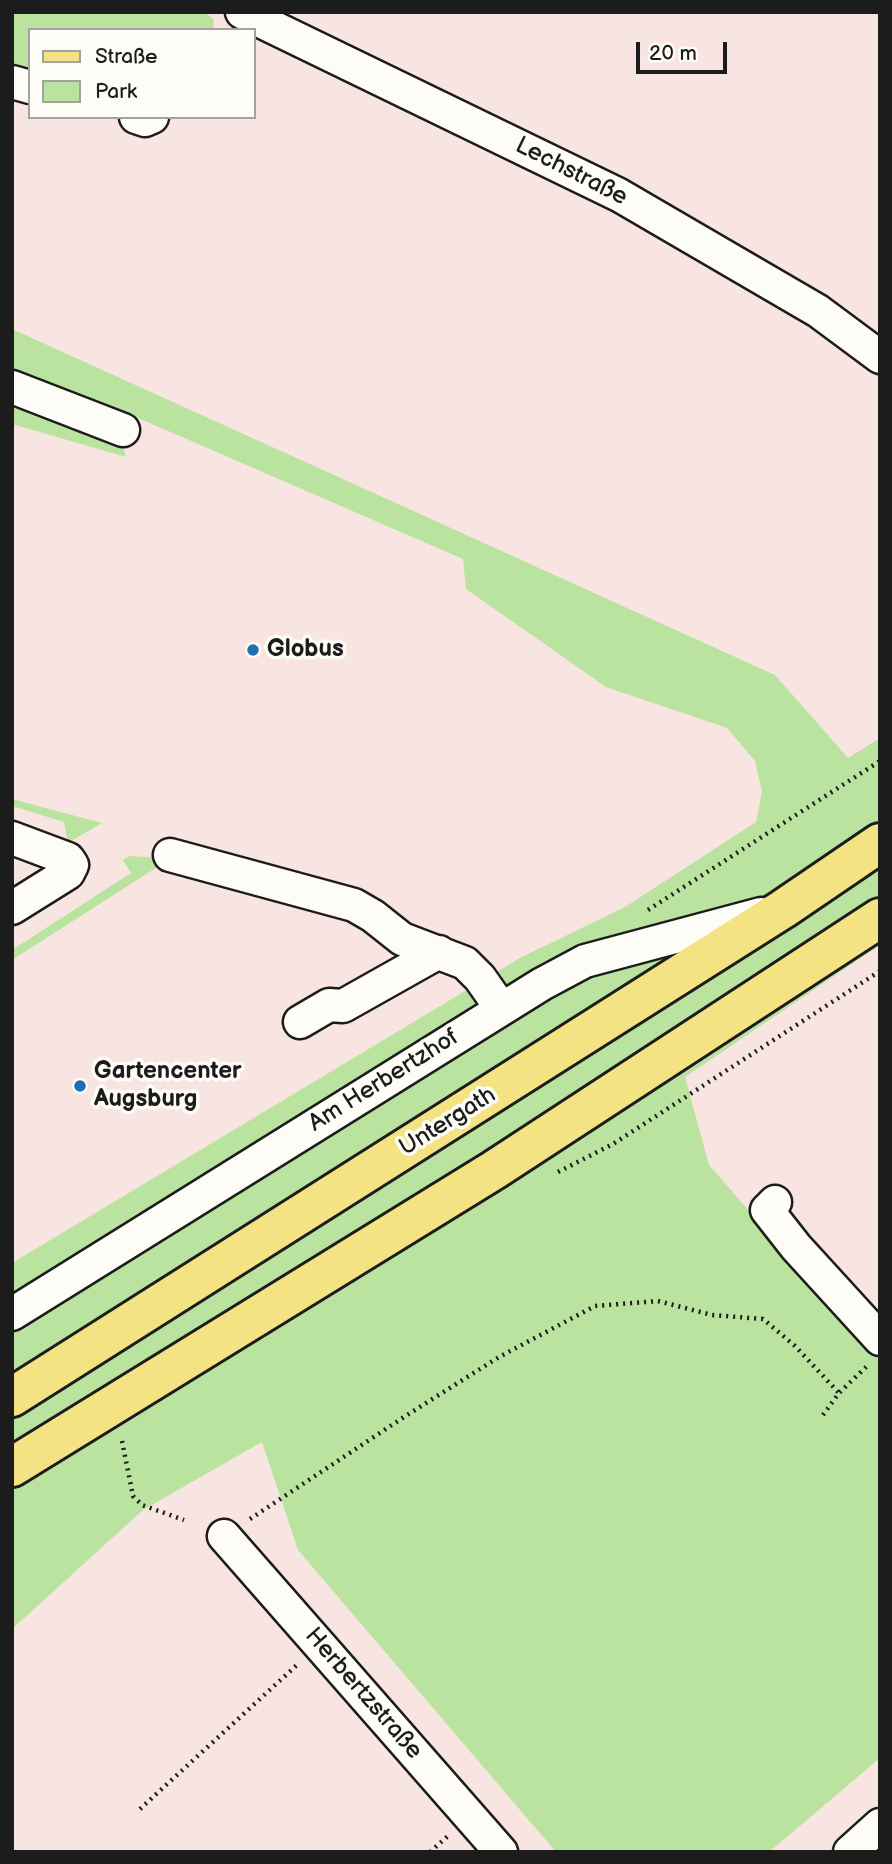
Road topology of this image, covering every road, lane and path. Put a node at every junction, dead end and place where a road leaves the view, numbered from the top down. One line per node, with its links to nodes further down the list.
1 (241, 19): 2 (street, Lechstraße)
2 (880, 357)
3 (12, 387): 4 (street)
4 (123, 430)
5 (880, 761): 11 (path)
6 (12, 838): 9 (street)
7 (880, 843): 10 (main road, Untergath)
8 (170, 855): 14 (street)
9 (12, 908)
10 (783, 909): 16 (street, Am Herbertzhof); 22 (main road, Untergath)
11 (638, 917)
12 (880, 918): 24 (main road)
13 (332, 921): 14 (street)
14 (402, 939): 15 (street)
15 (439, 952): 16 (street); 17 (street)
16 (501, 1008): 19 (street, Am Herbertzhof)
17 (300, 1022)
18 (775, 1202): 20 (street)
19 (12, 1314)
20 (876, 1350): 21 (path)
21 (839, 1393): 23 (path); 25 (path)
22 (12, 1397)
23 (823, 1415)
24 (12, 1467)
25 (224, 1536): 26 (street, Herbertzstraße)
26 (319, 1644): 27 (path); 29 (street, Herbertzstraße)
27 (140, 1808)
28 (878, 1830): 30 (street)
29 (501, 1852)
30 (850, 1852)

